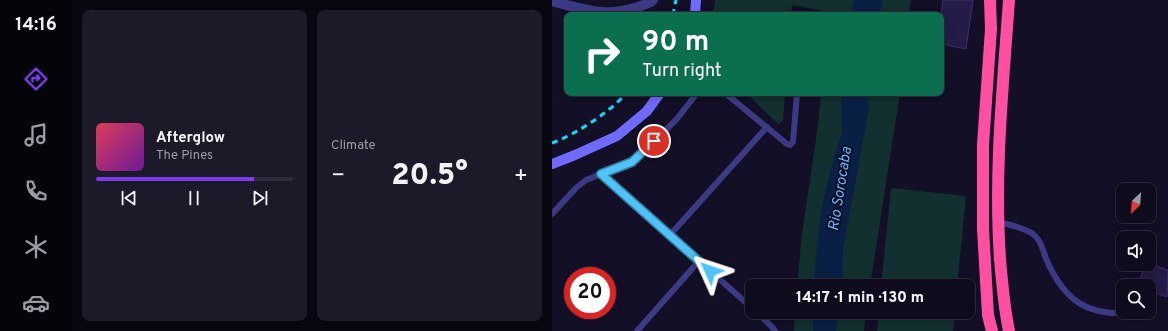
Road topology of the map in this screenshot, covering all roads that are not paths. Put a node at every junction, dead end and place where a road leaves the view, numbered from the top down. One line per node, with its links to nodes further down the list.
1 (653, 0): 7 (street)
2 (696, 0): 8 (main road)
3 (990, 0): 25 (highway)
4 (1009, 0): 17 (highway)
5 (552, 1): 6 (street)
6 (602, 12)
7 (622, 12)
8 (695, 12)
9 (658, 96): 14 (main road)
10 (695, 96): 15 (lane)
11 (729, 96): 13 (lane)
12 (797, 96): 13 (lane)
13 (767, 127): 18 (lane)
14 (552, 164)
15 (601, 174): 16 (lane); 18 (lane)
16 (552, 214)
17 (998, 222): 21 (lane); 26 (highway)
18 (670, 235): 19 (lane)
19 (699, 261): 20 (lane); 23 (lane)
20 (745, 302)
21 (1116, 313)
22 (764, 319): 24 (lane)
23 (638, 331)
24 (775, 331)
25 (992, 331)
26 (1008, 331)

